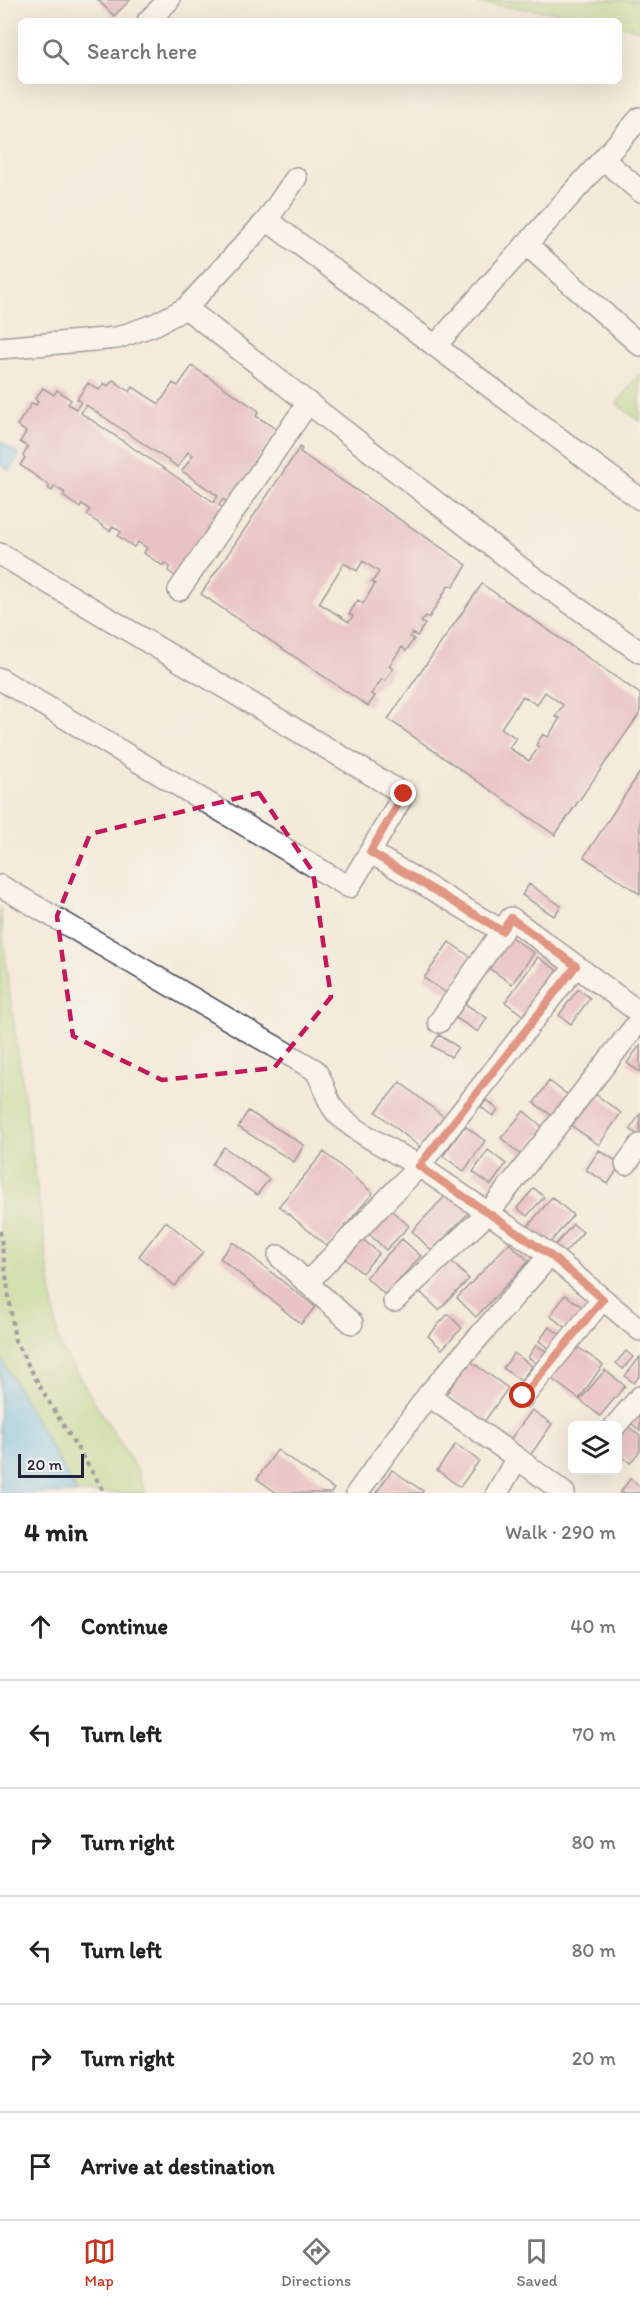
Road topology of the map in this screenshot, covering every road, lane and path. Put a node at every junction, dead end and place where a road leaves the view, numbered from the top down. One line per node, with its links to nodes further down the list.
1 (169, 0): 2 (street)
2 (151, 18)
3 (640, 118): 4 (street)
4 (603, 159): 6 (street); 8 (street)
5 (296, 178): 7 (street)
6 (640, 192)
7 (267, 220): 9 (street); 10 (street)
8 (526, 244): 10 (street); 11 (street)
9 (186, 308): 12 (street); 13 (street)
10 (435, 345): 14 (street)
11 (640, 345)
12 (0, 348)
13 (308, 403): 16 (street); 17 (street)
14 (640, 499)
15 (0, 554): 19 (street)
16 (179, 590)
17 (640, 652)
18 (0, 680): 19 (street)
19 (370, 852): 21 (street)
20 (1, 886): 28 (street)
21 (502, 931): 22 (street); 25 (street)
22 (576, 966): 23 (street); 28 (street)
23 (640, 1012)
24 (640, 1020): 29 (street)
25 (440, 1022)
26 (640, 1145): 27 (street)
27 (626, 1164)
28 (419, 1166): 29 (street); 33 (street)
29 (489, 1212): 31 (street); 35 (street)
30 (0, 1231): 43 (path)
31 (550, 1255): 34 (street); 38 (street)
32 (279, 1256): 33 (street)
33 (307, 1283): 36 (street)
34 (603, 1299): 37 (street); 39 (street)
35 (394, 1301)
36 (352, 1323)
37 (640, 1330)
38 (428, 1395): 42 (street); 44 (street)
39 (523, 1396)
40 (640, 1397): 41 (street)
41 (619, 1421)
42 (517, 1458): 45 (street); 46 (street)
43 (105, 1493)
44 (357, 1493)
45 (497, 1493)
46 (564, 1493)

